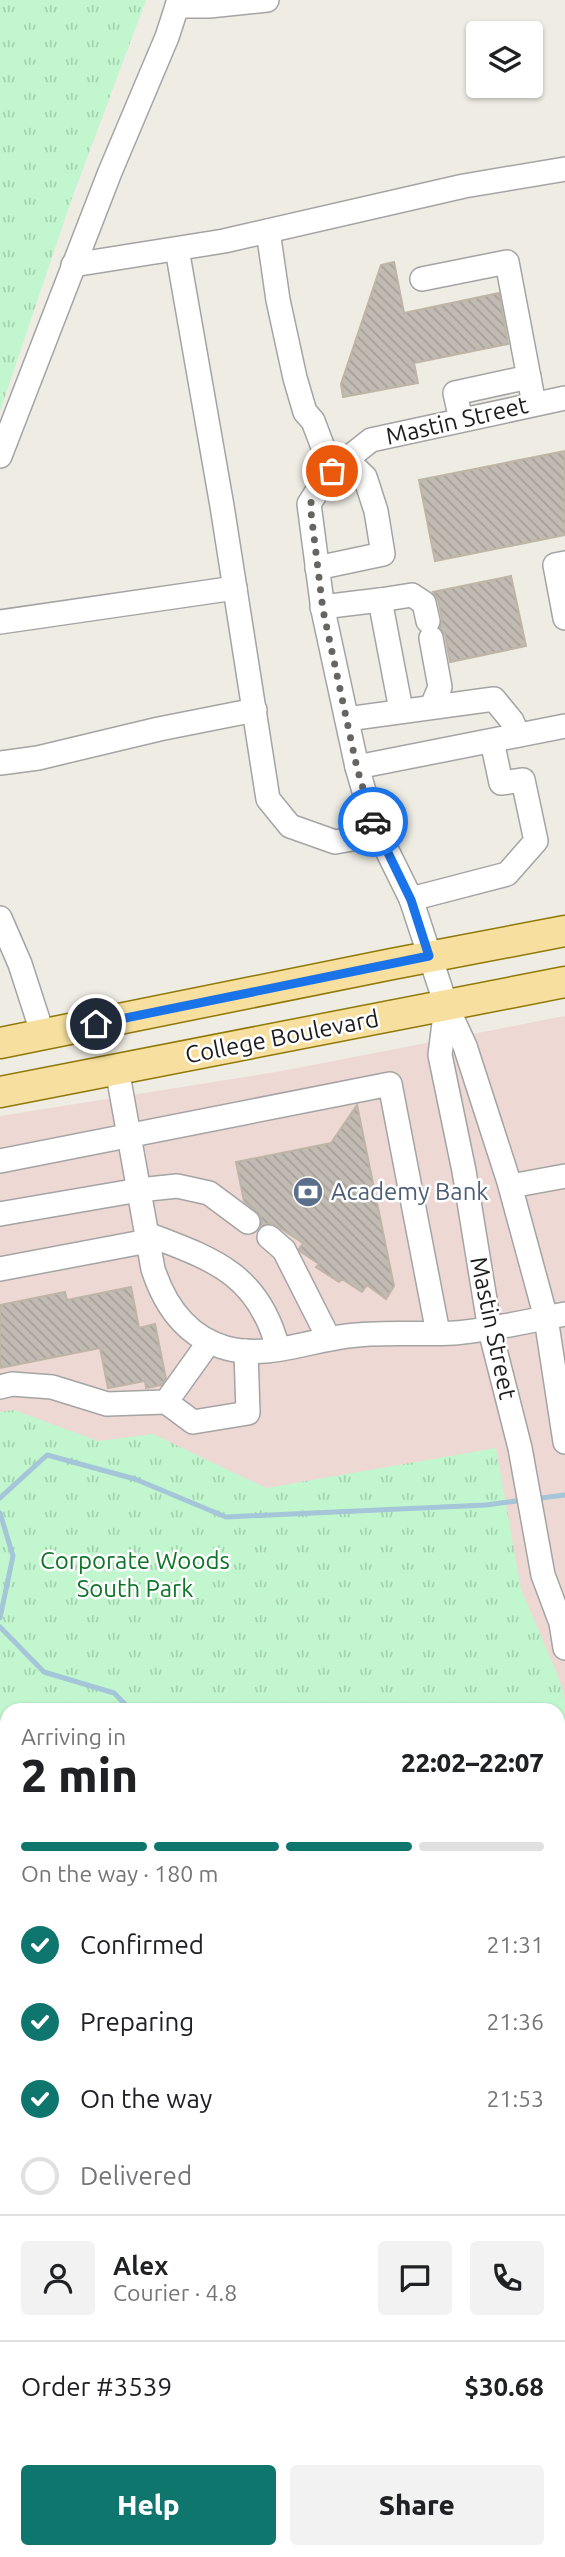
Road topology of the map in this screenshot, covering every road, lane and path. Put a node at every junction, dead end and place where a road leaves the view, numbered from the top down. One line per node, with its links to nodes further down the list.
1 (267, 0): 2 (street)
2 (178, 3): 6 (street)
3 (565, 169): 4 (street)
4 (268, 231): 5 (street); 13 (street)
5 (177, 249): 6 (street); 16 (street)
6 (73, 265): 12 (street)
7 (422, 279): 8 (street)
8 (529, 377): 10 (street); 11 (street)
9 (565, 398): 10 (street, Mastin Street)
10 (534, 404): 11 (street, Mastin Street)
11 (461, 420): 13 (street, Mastin Street)
12 (0, 456)
13 (339, 465): 15 (street, Mastin Street); 15 (street)
14 (565, 563): 19 (street)
15 (317, 568): 18 (street, Mastin Street)
16 (235, 588): 20 (street); 22 (street)
17 (380, 600): 18 (street); 21 (street); 23 (street)
18 (322, 607): 24 (street, Mastin Street)
19 (565, 618)
20 (0, 622)
21 (432, 706): 23 (street); 26 (street)
22 (255, 710): 28 (street); 30 (street)
23 (401, 710): 24 (street)
24 (346, 719): 29 (street, Mastin Street)
25 (565, 726): 26 (street)
26 (518, 735): 27 (street)
27 (492, 741): 29 (street); 31 (street)
28 (0, 763)
29 (357, 768): 30 (street, Mastin Street)
30 (380, 835): 31 (street, Mastin Street)
31 (411, 900): 34 (street, Mastin Street)
32 (0, 918): 37 (street)
33 (565, 931): 34 (main road, College Boulevard)
34 (429, 956): 36 (street, Mastin Street); 37 (main road, College Boulevard)
35 (565, 982): 36 (main road, College Boulevard)
36 (446, 1005): 39 (main road, College Boulevard); 44 (street, Mastin Street); 52 (street, Mastin Street)
37 (43, 1035): 38 (main road, College Boulevard)
38 (0, 1044)
39 (117, 1069): 40 (main road, College Boulevard); 41 (street)
40 (0, 1092)
41 (129, 1135): 42 (street); 45 (street); 53 (street)
42 (0, 1161)
43 (565, 1177): 44 (street)
44 (511, 1186): 51 (street, Mastin Street)
45 (139, 1190): 46 (street); 47 (street); 48 (street)
46 (0, 1214)
47 (248, 1222)
48 (147, 1237): 50 (street); 55 (street); 56 (street)
49 (269, 1237): 54 (street)
50 (0, 1269)
51 (556, 1316): 52 (street); 60 (street, Mastin Street)
52 (490, 1329): 53 (street); 61 (street, Mastin Street)
53 (438, 1333): 54 (street)
54 (329, 1339): 56 (street)
55 (209, 1342): 57 (street); 59 (street)
56 (278, 1349): 57 (street)
57 (246, 1352): 59 (street)
58 (0, 1387): 59 (street)
59 (166, 1402)
60 (565, 1442)
61 (565, 1648)

